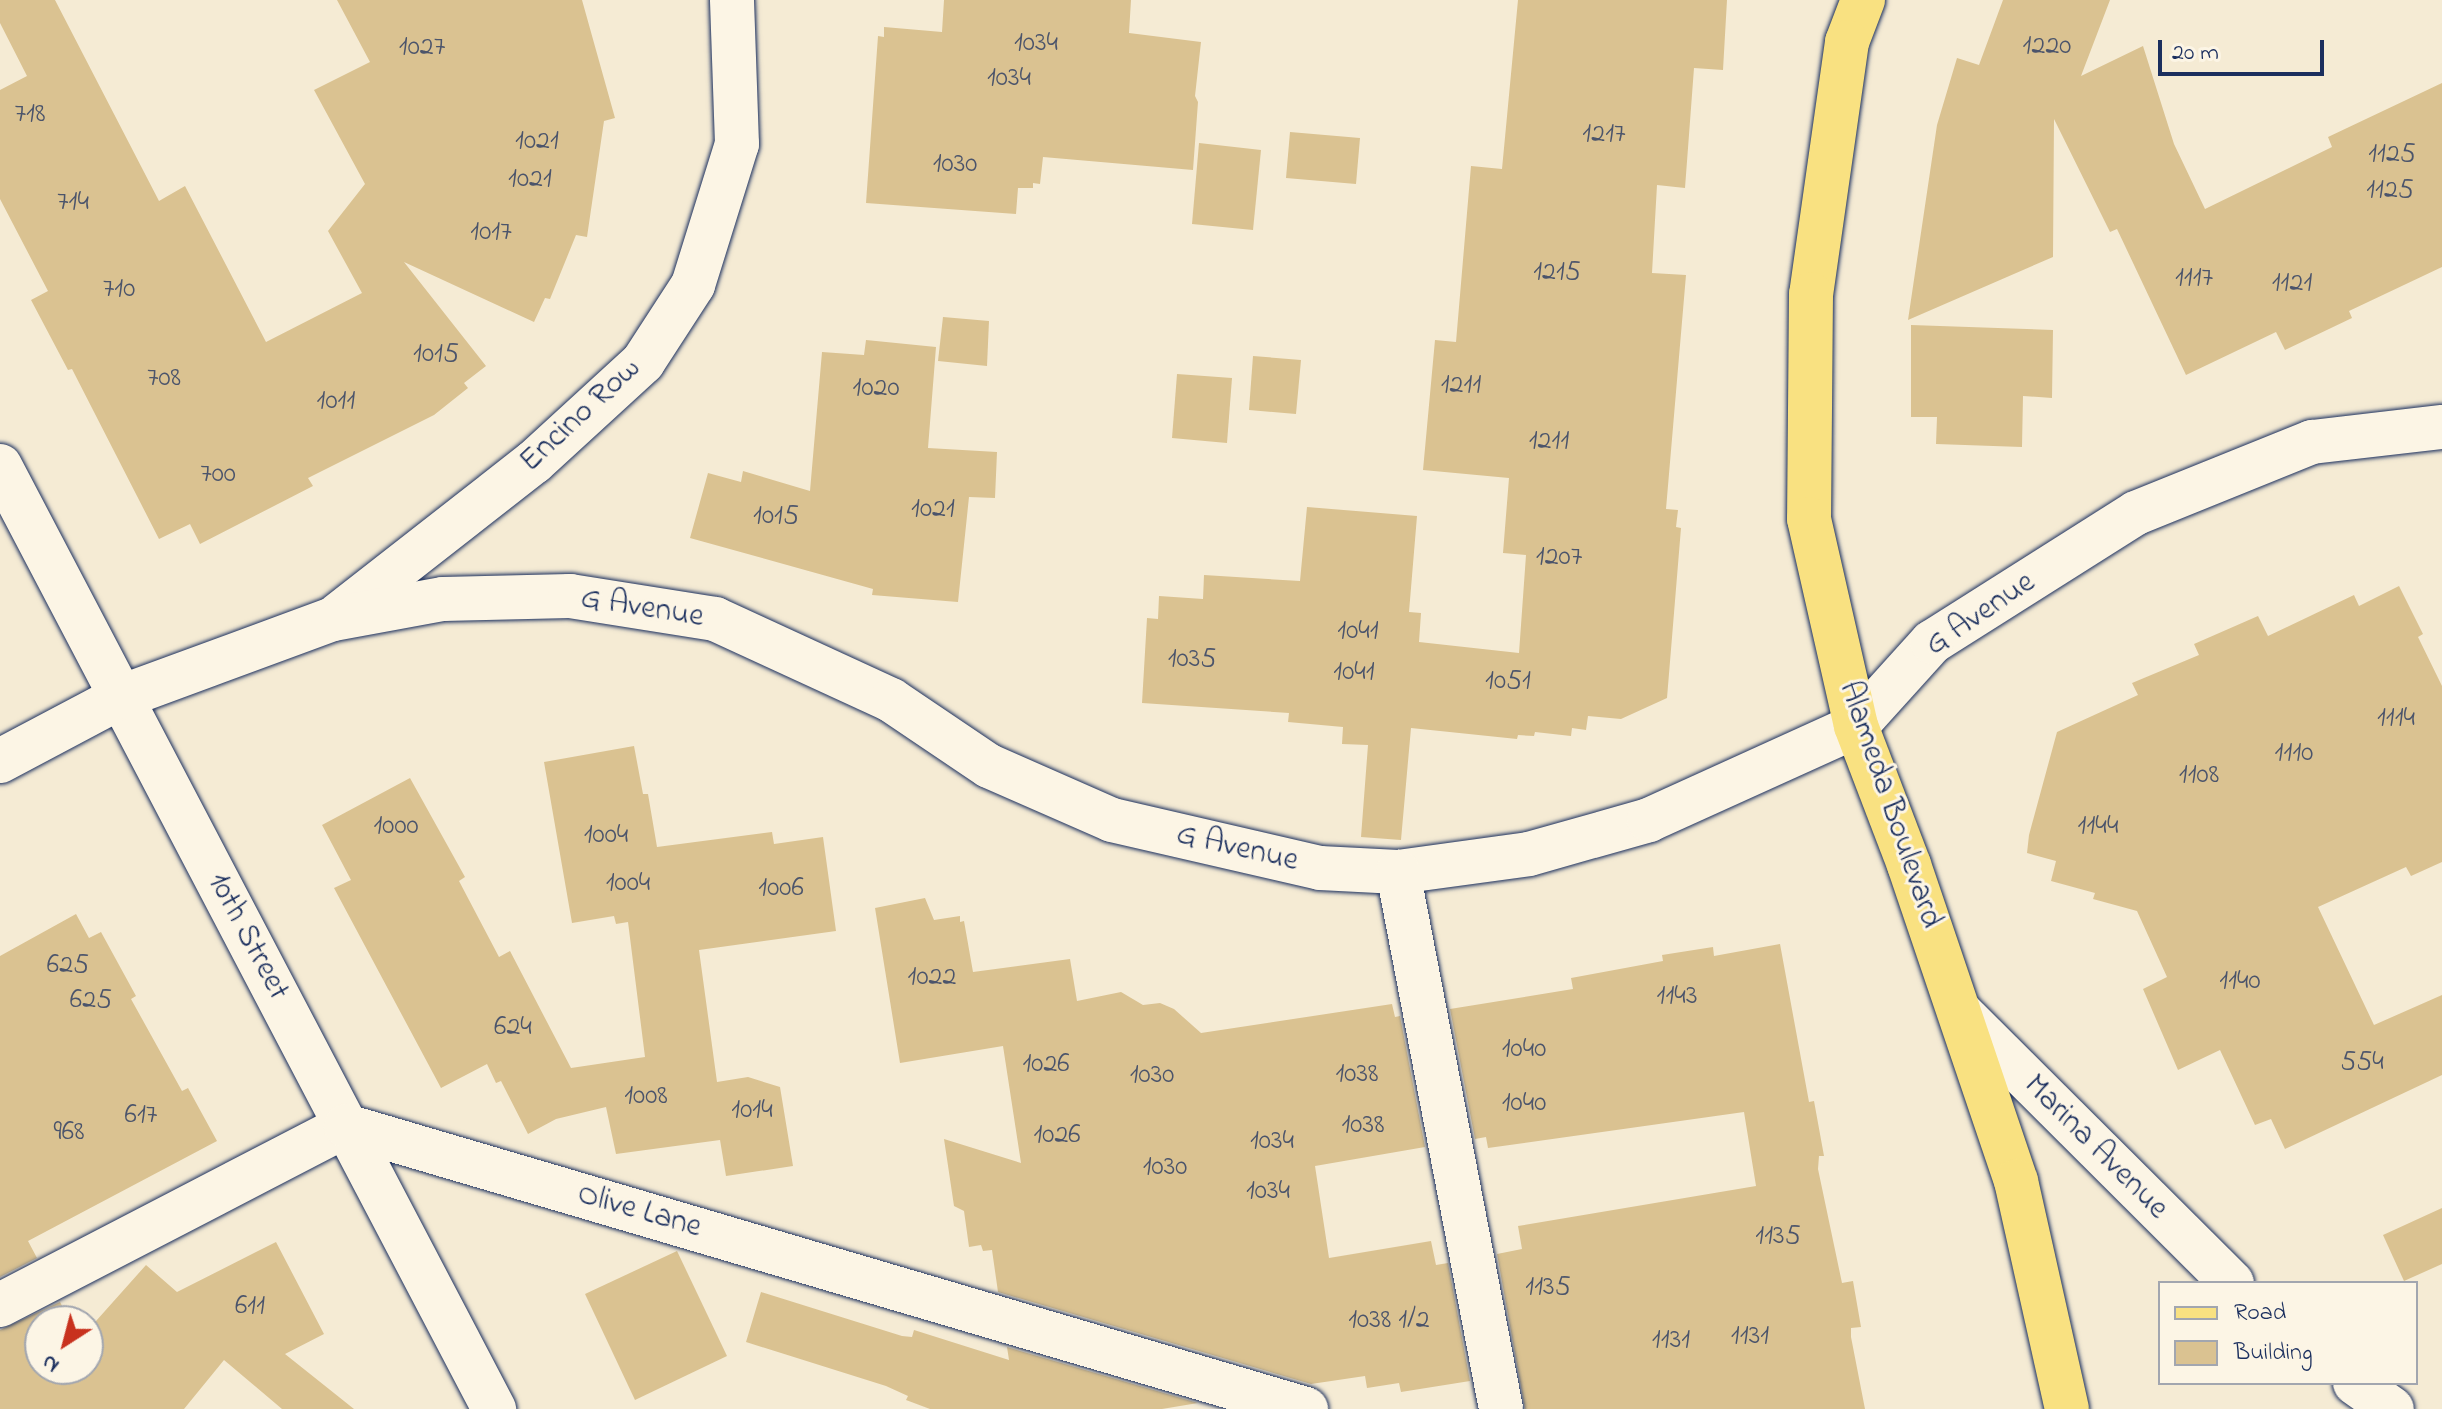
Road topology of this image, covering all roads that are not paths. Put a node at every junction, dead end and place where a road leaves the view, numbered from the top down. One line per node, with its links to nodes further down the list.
1 (732, 0): 5 (street, Encino Row)
2 (1863, 0): 7 (main road, Alameda Boulevard)
3 (2442, 427): 7 (street, G Avenue)
4 (0, 466): 6 (street, 10th Street)
5 (333, 619): 6 (street, G Avenue); 9 (street, G Avenue)
6 (121, 697): 8 (street, G Avenue); 11 (street, 10th Street)
7 (1856, 726): 9 (street, G Avenue); 10 (main road, Alameda Boulevard)
8 (0, 761)
9 (1398, 872): 17 (street)
10 (1960, 1012): 12 (street, Marina Avenue); 18 (main road, Alameda Boulevard)
11 (346, 1126): 13 (street); 15 (street, 10th Street); 16 (street, Olive Lane)
12 (2230, 1281)
13 (0, 1305)
14 (2358, 1385): 19 (street)
15 (494, 1409)
16 (1306, 1409)
17 (1501, 1409)
18 (2067, 1409)
19 (2392, 1409)

